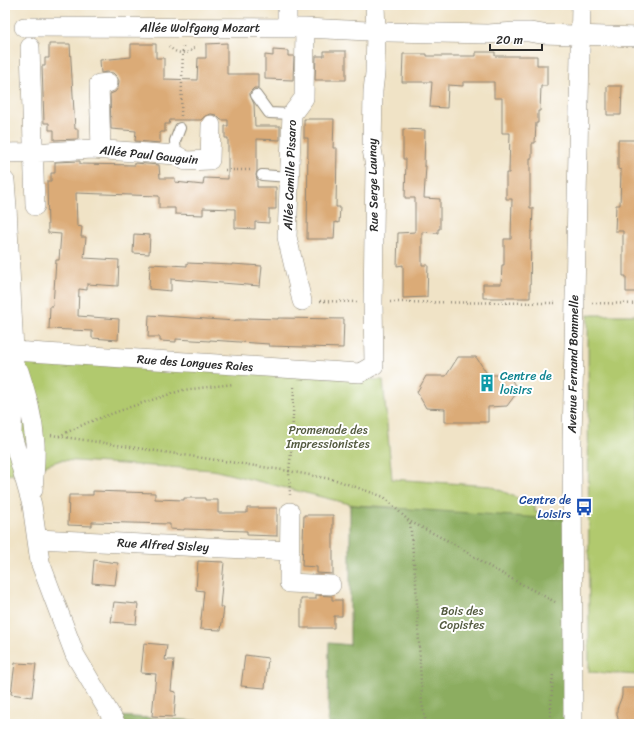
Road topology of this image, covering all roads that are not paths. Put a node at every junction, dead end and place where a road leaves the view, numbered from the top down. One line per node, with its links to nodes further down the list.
1 (287, 5): 5 (street, Allée Camille Pissaro)
2 (375, 5): 6 (street, Rue Serge Launay)
3 (581, 5): 7 (street, Avenue Fernand Bommelle)
4 (24, 27): 5 (street, Allée Wolfgang Mozart)
5 (296, 28): 6 (street, Allée Wolfgang Mozart); 12 (street, Allée Camille Pissaro)
6 (376, 32): 7 (street, Allée Wolfgang Mozart); 26 (street, Rue Serge Launay)
7 (580, 36): 8 (street, Allée Wolfgang Mozart); 33 (street, Avenue Fernand Bommelle)
8 (639, 37)
9 (30, 47): 17 (street)
10 (108, 83): 15 (street)
11 (256, 95): 12 (lane)
12 (292, 114): 20 (street, Allée Camille Pissaro)
13 (211, 125): 18 (street, Allée Paul Gauguin)
14 (180, 128): 18 (lane)
15 (101, 149): 17 (street, Allée Paul Gauguin); 18 (street, Allée Paul Gauguin)
16 (5, 153): 17 (street, Allée Paul Gauguin)
17 (34, 153): 22 (street)
18 (176, 155)
19 (262, 175): 20 (lane)
20 (289, 177): 24 (street, Allée Camille Pissaro)
21 (5, 181): 23 (street)
22 (35, 206)
23 (6, 207): 25 (street)
24 (302, 300)
25 (14, 351): 26 (street, Rue des Longues Raies); 27 (street); 27 (street)
26 (374, 365)
27 (32, 505): 29 (street)
28 (290, 512): 30 (street)
29 (37, 539): 30 (street, Rue Alfred Sisley); 32 (street)
30 (290, 551): 31 (street)
31 (331, 585)
32 (116, 724)
33 (574, 724)

